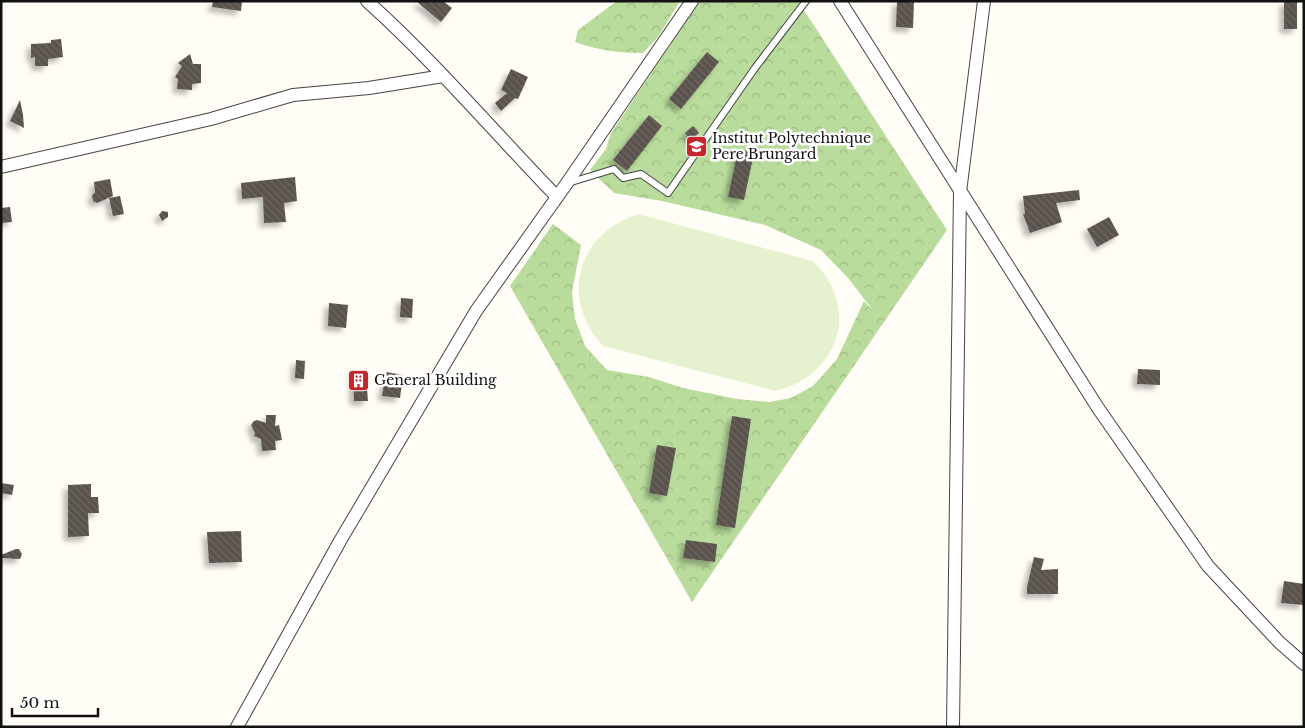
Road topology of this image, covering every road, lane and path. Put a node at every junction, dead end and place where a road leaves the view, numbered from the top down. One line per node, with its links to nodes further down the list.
1 (367, 1): 6 (street)
2 (692, 1): 8 (street)
3 (806, 1): 8 (lane)
4 (840, 1): 9 (street)
5 (984, 1): 9 (street)
6 (443, 76): 7 (street); 10 (street)
7 (1, 167)
8 (568, 183): 10 (street)
9 (960, 192): 11 (street); 13 (street)
10 (557, 197): 12 (street)
11 (1304, 664)
12 (237, 727)
13 (953, 727)

